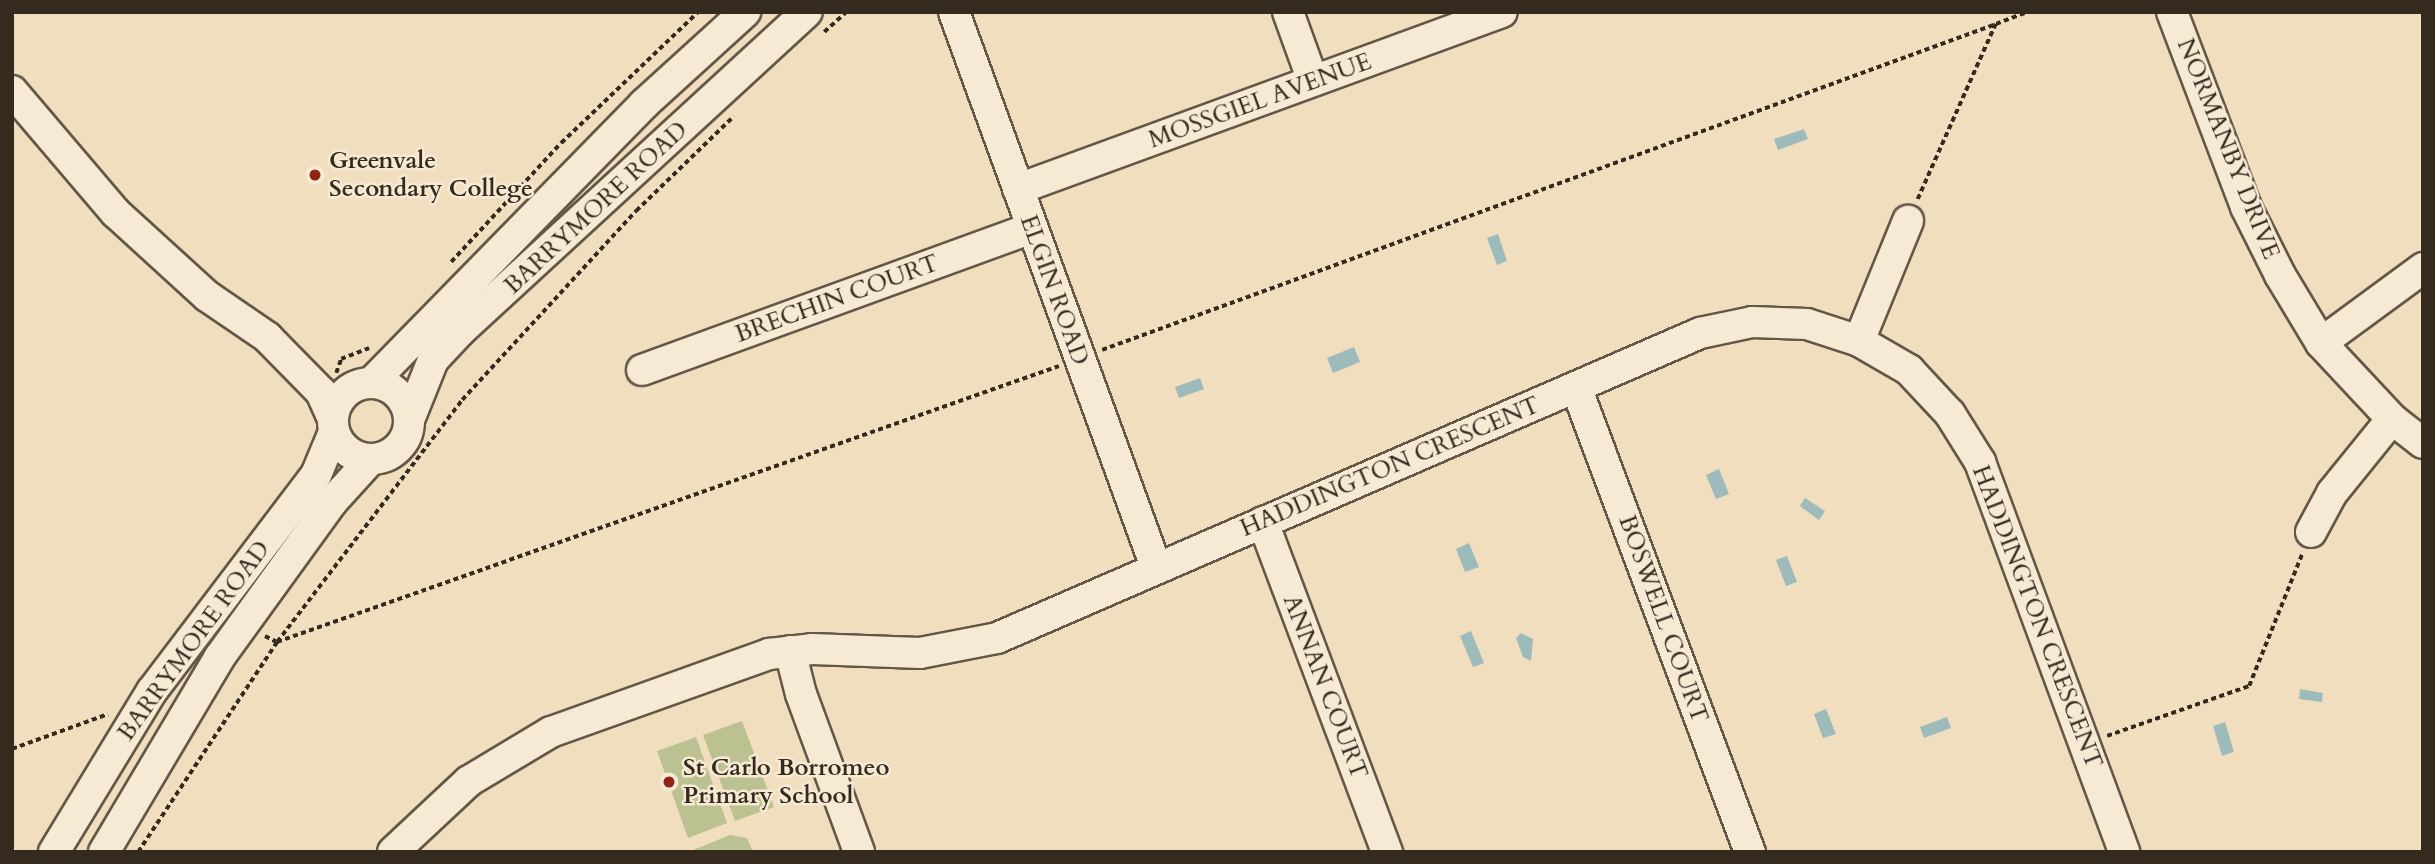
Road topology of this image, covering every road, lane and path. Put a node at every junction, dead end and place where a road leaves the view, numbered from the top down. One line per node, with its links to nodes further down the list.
1 (745, 12): 22 (street, BARRYMORE ROAD)
2 (846, 12): 9 (path)
3 (954, 12): 13 (street, ELGIN ROAD)
4 (1288, 12): 10 (street)
5 (1502, 12): 10 (street, MOSSGIEL AVENUE)
6 (2027, 12): 8 (path)
7 (2172, 12): 18 (street, NORMANBY DRIVE)
8 (1996, 23): 14 (path); 19 (path)
9 (813, 25): 25 (street, BARRYMORE ROAD)
10 (1313, 81): 13 (street, MOSSGIEL AVENUE)
11 (12, 91): 20 (street)
12 (742, 107): 33 (path)
13 (1018, 189): 15 (street, ELGIN ROAD)
14 (1908, 221): 17 (street)
15 (1032, 228): 19 (street, ELGIN ROAD); 21 (street, BRECHIN COURT)
16 (2423, 268): 18 (street)
17 (1859, 341): 23 (street, HADDINGTON CRESCENT); 36 (street, HADDINGTON CRESCENT)
18 (2321, 343): 24 (street, NORMANBY DRIVE)
19 (1079, 359): 31 (street, ELGIN ROAD); 33 (path)
20 (290, 360): 22 (street); 26 (street)
21 (642, 370)
22 (364, 384): 25 (street); 26 (street)
23 (1576, 387): 29 (street, HADDINGTON CRESCENT); 44 (street, BOSWELL COURT)
24 (2392, 419): 27 (street, NORMANBY DRIVE); 30 (street)
25 (409, 420): 28 (street)
26 (333, 424): 28 (street); 38 (street, BARRYMORE ROAD)
27 (2423, 443)
28 (371, 459): 32 (street, BARRYMORE ROAD)
29 (1262, 522): 31 (street, HADDINGTON CRESCENT); 43 (street, ANNAN COURT)
30 (2311, 532): 36 (path)
31 (1156, 567): 34 (street, HADDINGTON CRESCENT)
32 (245, 622): 33 (path); 39 (street, BARRYMORE ROAD)
33 (277, 642): 40 (path)
34 (790, 651): 41 (street, HADDINGTON CRESCENT); 42 (street)
35 (114, 712): 37 (path)
36 (2085, 744): 45 (street, HADDINGTON CRESCENT)
37 (12, 748)
38 (54, 852)
39 (104, 852)
40 (138, 852)
41 (393, 852)
42 (859, 852)
43 (1387, 852)
44 (1750, 852)
45 (2124, 852)

